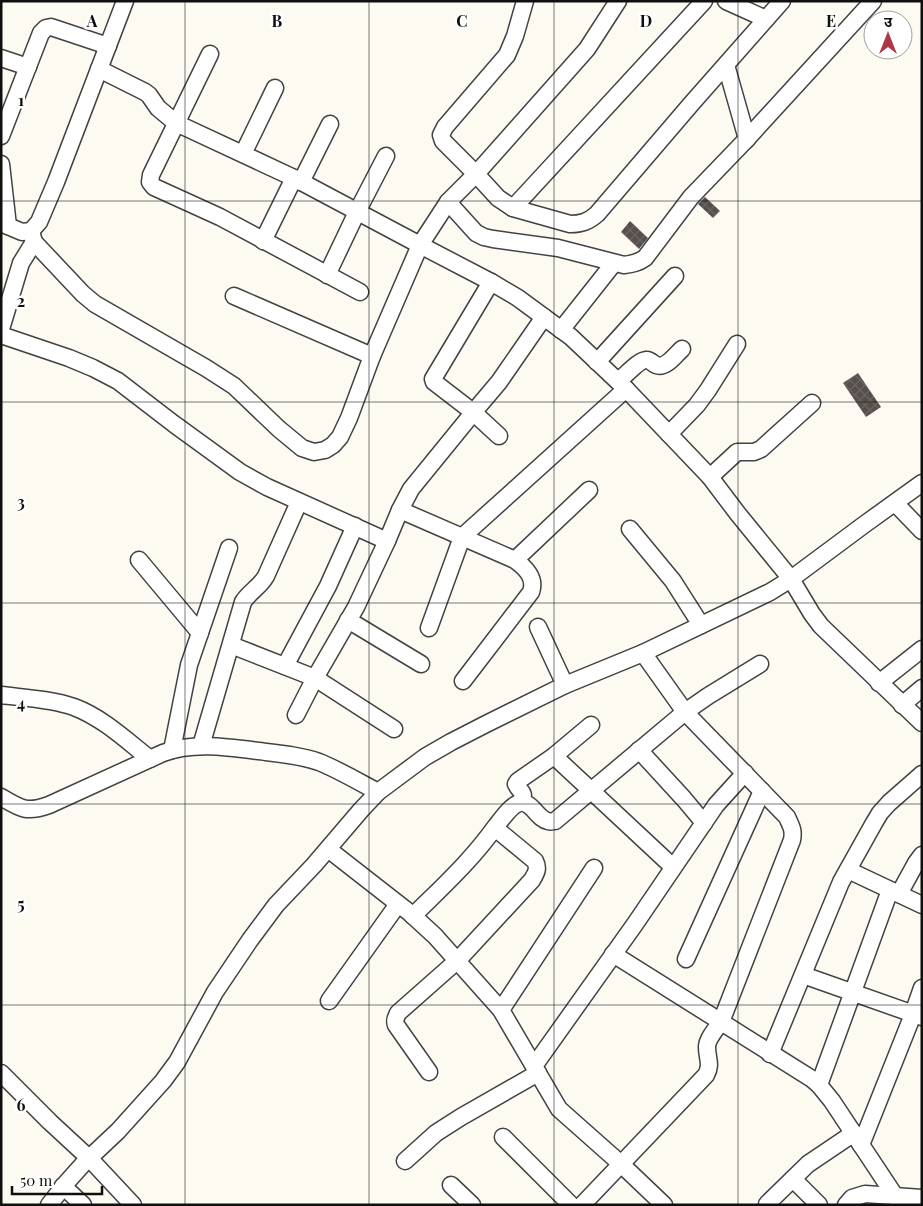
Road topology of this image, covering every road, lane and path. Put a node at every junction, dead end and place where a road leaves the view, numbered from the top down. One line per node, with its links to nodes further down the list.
1 (125, 1): 9 (street)
2 (525, 1): 23 (street)
3 (618, 1): 23 (street)
4 (704, 1): 26 (street)
5 (726, 1): 8 (street)
6 (782, 1): 8 (street)
7 (873, 1): 19 (street)
8 (766, 19): 12 (street)
9 (108, 46): 13 (street); 14 (street)
10 (210, 54): 16 (street)
11 (1, 58): 13 (street)
12 (726, 64): 19 (street); 26 (street)
13 (28, 67): 18 (street)
14 (100, 69): 16 (street); 29 (street)
15 (275, 88): 20 (street)
16 (176, 122): 20 (street); 30 (street)
17 (330, 124): 24 (street)
18 (1, 136)
19 (747, 139): 32 (street)
20 (243, 154): 24 (street)
21 (386, 156): 27 (street)
22 (1, 164): 28 (street)
23 (476, 174): 25 (street); 26 (street)
24 (298, 180): 27 (street); 30 (street)
25 (448, 202): 31 (street); 32 (street)
26 (512, 208)
27 (357, 212): 31 (street); 33 (street)
28 (5, 225): 29 (street)
29 (32, 236): 39 (street); 44 (street)
30 (263, 240): 33 (street)
31 (420, 245): 35 (street); 44 (street)
32 (614, 263): 40 (street)
33 (327, 275): 36 (street)
34 (675, 276): 45 (street)
35 (491, 282): 38 (street); 48 (street)
36 (360, 292)
37 (234, 296): 44 (street)
38 (544, 317): 40 (street); 48 (street)
39 (1, 329)
40 (561, 330): 45 (street)
41 (1, 335): 54 (street)
42 (737, 344): 49 (street)
43 (682, 349): 46 (street)
44 (372, 356)
45 (597, 362): 46 (street)
46 (622, 385): 49 (street); 60 (street)
47 (812, 403): 51 (street)
48 (473, 412): 50 (street); 56 (street)
49 (669, 434): 51 (street)
50 (499, 436)
51 (710, 477): 65 (street)
52 (922, 483): 55 (street)
53 (589, 490): 64 (street)
54 (299, 502): 57 (street); 71 (street)
55 (895, 504): 59 (street); 65 (street)
56 (400, 510): 60 (street); 61 (street)
57 (355, 526): 61 (street); 76 (street)
58 (630, 529): 67 (street)
59 (922, 531)
60 (462, 536): 64 (street); 69 (street)
61 (387, 541): 66 (street)
62 (229, 548): 70 (street)
63 (138, 560): 70 (street)
64 (515, 560): 78 (street)
65 (791, 579): 67 (street); 79 (street)
66 (348, 620): 74 (street); 77 (street)
67 (700, 625): 73 (street)
68 (538, 627): 80 (street)
69 (428, 628)
70 (200, 633): 90 (street)
71 (231, 645): 76 (street); 89 (street)
72 (922, 649): 79 (street)
73 (643, 653): 80 (street); 84 (street)
74 (421, 664)
75 (760, 664): 84 (street)
76 (285, 666): 77 (street)
77 (315, 678): 85 (street); 88 (street)
78 (464, 681)
79 (879, 683): 83 (street)
80 (565, 685): 98 (street)
81 (922, 688): 83 (street)
82 (1, 695): 93 (street)
83 (902, 705): 86 (street)
84 (685, 712): 91 (street); 94 (street)
85 (296, 715)
86 (922, 723)
87 (591, 725): 92 (street)
88 (394, 729)
89 (201, 746): 90 (street); 98 (street)
90 (172, 750): 93 (street)
91 (639, 750): 96 (street); 101 (street)
92 (554, 756): 96 (street); 100 (street)
93 (150, 759): 99 (street)
94 (745, 773): 97 (street); 101 (street)
95 (922, 774): 107 (street)
96 (591, 791): 100 (street); 105 (street)
97 (762, 791): 113 (street); 121 (street)
98 (378, 792): 103 (street)
99 (1, 797)
100 (521, 802): 102 (street)
101 (704, 823): 105 (street)
102 (495, 828): 111 (street); 114 (street)
103 (328, 849): 109 (street); 129 (street)
104 (922, 855): 108 (street)
105 (673, 867): 112 (street)
106 (594, 868): 119 (street)
107 (848, 870): 108 (street); 115 (street)
108 (894, 892): 110 (street); 117 (street)
109 (398, 904): 111 (street); 118 (street)
110 (922, 905)
111 (413, 916): 114 (street)
112 (613, 954): 121 (street); 123 (street)
113 (686, 959)
114 (458, 960): 119 (street); 124 (street)
115 (803, 975): 117 (street); 122 (street)
116 (922, 988): 120 (street)
117 (852, 992): 120 (street); 126 (street)
118 (329, 1001)
119 (501, 1010): 123 (street)
120 (917, 1016): 128 (street)
121 (721, 1022): 122 (street); 131 (street)
122 (770, 1054): 126 (street)
123 (536, 1070): 130 (street); 131 (street)
124 (429, 1072)
125 (1, 1073): 129 (street)
126 (819, 1086): 128 (street)
127 (503, 1137): 142 (street)
128 (857, 1139): 132 (street); 135 (street)
129 (87, 1161): 133 (street); 140 (street)
130 (405, 1161)
131 (622, 1164): 143 (street); 144 (street)
132 (793, 1179): 137 (street); 145 (street)
133 (65, 1184): 138 (street); 139 (street)
134 (451, 1185): 141 (street)
135 (895, 1196): 136 (street); 146 (street)
136 (922, 1198)
137 (767, 1204)
138 (49, 1205)
139 (83, 1205)
140 (133, 1205)
141 (472, 1205)
142 (571, 1205)
143 (582, 1205)
144 (664, 1205)
145 (819, 1205)
146 (846, 1205)

